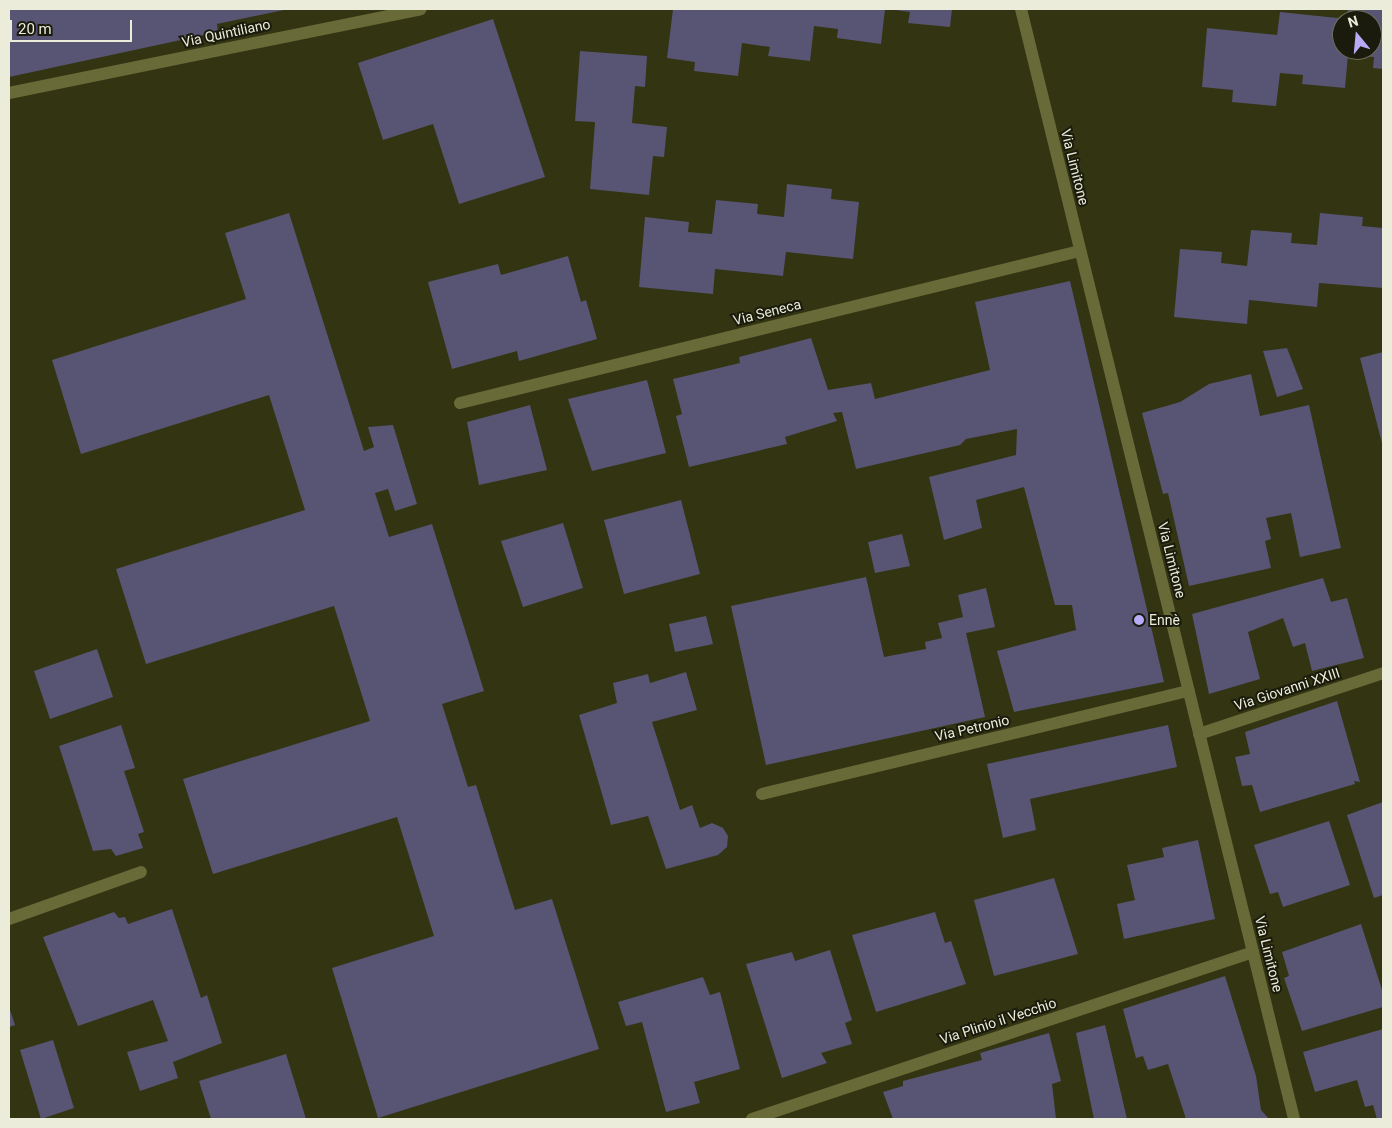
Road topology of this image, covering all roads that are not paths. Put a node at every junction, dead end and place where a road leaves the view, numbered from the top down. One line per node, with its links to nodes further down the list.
1 (421, 9): 3 (street, Via Quintiliano)
2 (1021, 9): 4 (street, Via Limitone)
3 (9, 93)
4 (1080, 251): 5 (street, Via Seneca); 7 (street, Via Limitone)
5 (460, 403)
6 (1383, 673): 8 (street, Via Giovanni XXIII)
7 (1189, 691): 8 (street, Via Limitone); 9 (street, Via Petronio)
8 (1200, 734): 12 (street, Via Limitone)
9 (762, 794)
10 (141, 872): 11 (street)
11 (9, 919)
12 (1253, 952): 13 (street, Via Plinio il Vecchio); 14 (street, Via Limitone)
13 (752, 1119)
14 (1294, 1119)

